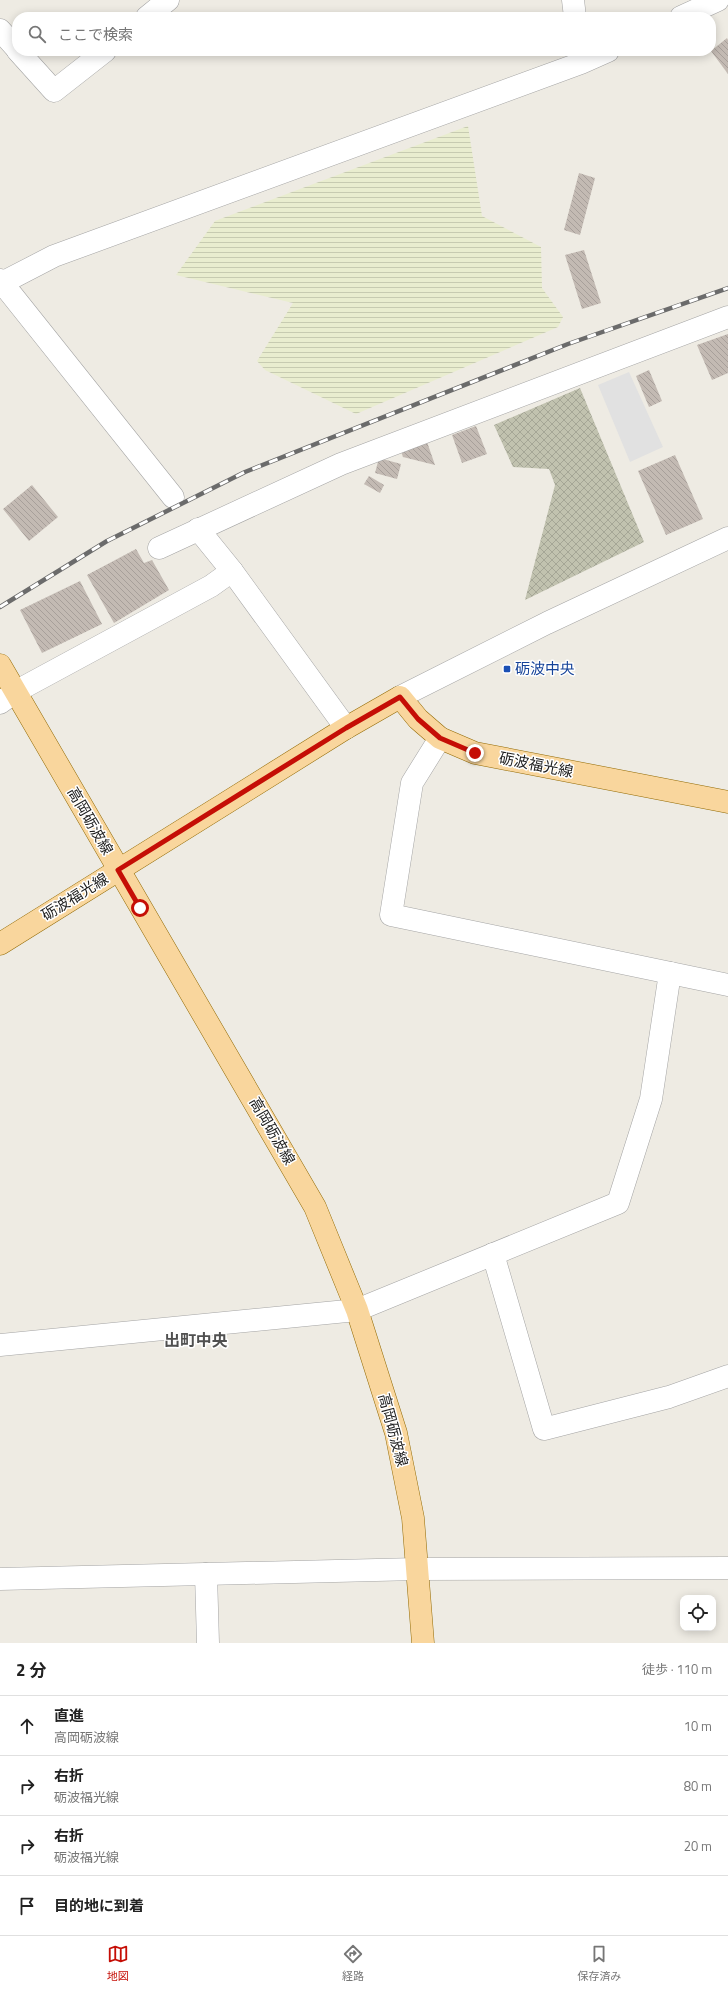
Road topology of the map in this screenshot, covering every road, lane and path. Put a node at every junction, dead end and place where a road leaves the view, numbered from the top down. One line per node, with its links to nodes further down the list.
1 (168, 0): 4 (street)
2 (573, 0): 5 (street)
3 (718, 0): 6 (street)
4 (153, 12)
5 (574, 12)
6 (692, 12)
7 (0, 30): 8 (street)
8 (12, 43)
9 (23, 56): 10 (street)
10 (99, 56)
11 (580, 57): 12 (street)
12 (1, 282): 14 (street)
13 (728, 317): 15 (street)
14 (173, 497)
15 (198, 530): 17 (street); 18 (street)
16 (728, 538): 21 (street)
17 (159, 548)
18 (232, 571): 20 (street); 22 (street)
19 (0, 665): 20 (main road, 高岡砺波線)
20 (8, 697): 25 (main road, 高岡砺波線)
21 (400, 697): 22 (main road, 砺波福光線); 23 (main road, 砺波福光線)
22 (346, 728): 25 (main road, 砺波福光線)
23 (440, 738): 24 (main road, 砺波福光線); 27 (street)
24 (728, 802)
25 (118, 870): 26 (main road, 砺波福光線); 30 (main road, 高岡砺波線)
26 (0, 944)
27 (670, 974): 28 (street); 29 (street)
28 (728, 985)
29 (493, 1254): 30 (street); 32 (street)
30 (357, 1310): 31 (street); 34 (main road, 高岡砺波線)
31 (0, 1345)
32 (728, 1376)
33 (728, 1568): 34 (street)
34 (417, 1569): 35 (street); 38 (main road, 高岡砺波線)
35 (206, 1574): 36 (street); 37 (street)
36 (0, 1579)
37 (208, 1643)
38 (423, 1643)

